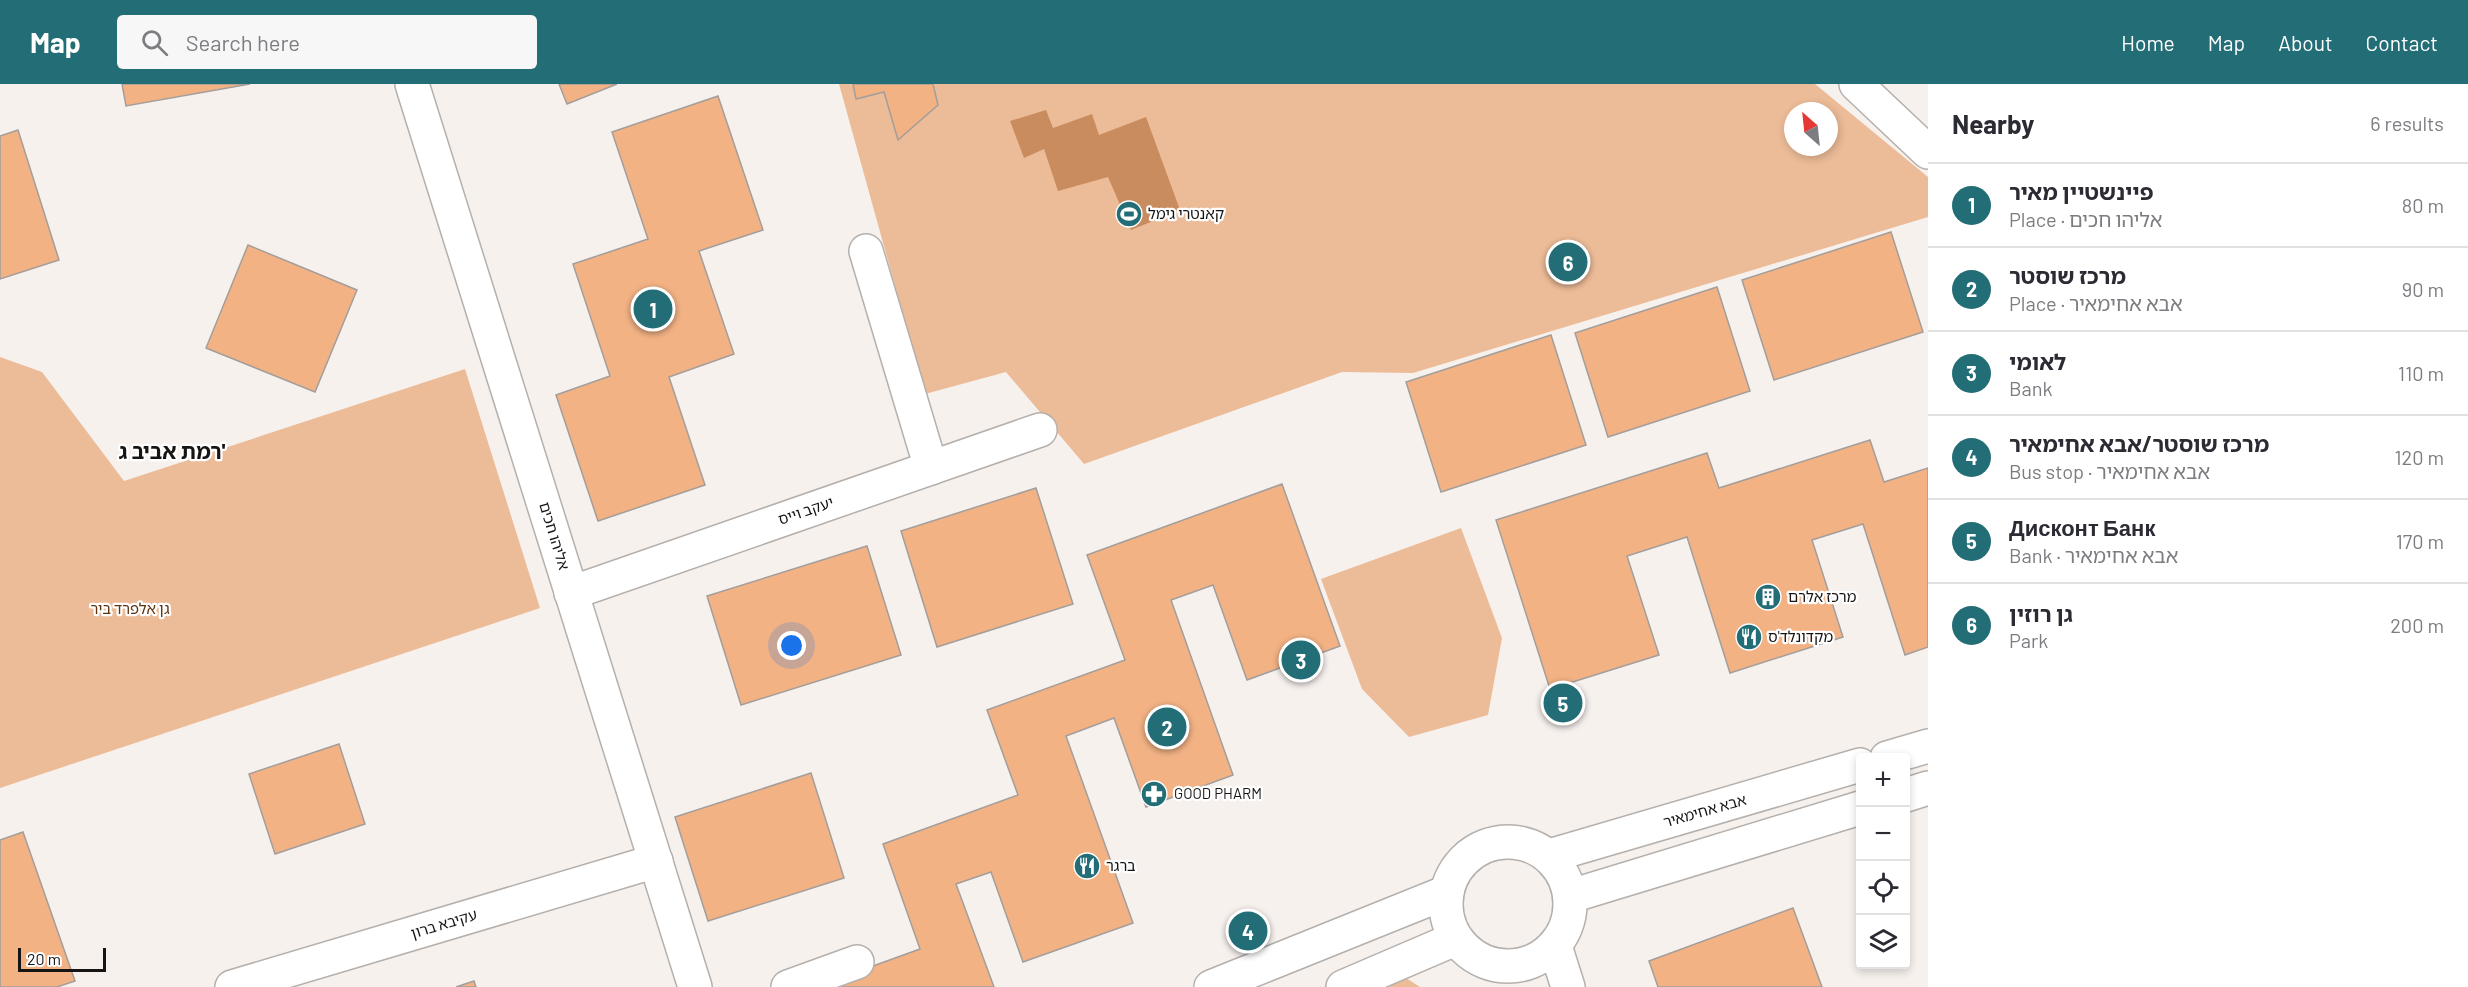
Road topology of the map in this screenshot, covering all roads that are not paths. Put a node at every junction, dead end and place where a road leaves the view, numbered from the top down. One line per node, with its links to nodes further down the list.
1 (412, 84): 7 (street, אליהו חכים)
2 (1856, 84): 3 (street)
3 (1928, 152)
4 (866, 251): 6 (street)
5 (1040, 430): 6 (street, יעקב וייס)
6 (931, 468): 7 (street, יעקב וייס)
7 (571, 593): 15 (street, אליהו חכים)
8 (1928, 746): 9 (street)
9 (1904, 753)
10 (1856, 766): 14 (street, אבא אחימאיר)
11 (1928, 788): 12 (street)
12 (1910, 793)
13 (1856, 809): 17 (street)
14 (1549, 856): 16 (street); 17 (street)
15 (656, 861): 22 (street, עקיבא ברון); 23 (street, אליהו חכים)
16 (1447, 892): 18 (street); 25 (street)
17 (1571, 896): 19 (street)
18 (1455, 939): 21 (street); 26 (street)
19 (1555, 946): 21 (street); 27 (street)
20 (857, 962): 24 (street)
21 (1503, 976)
22 (232, 987)
23 (695, 987)
24 (788, 987)
25 (1211, 987)
26 (1343, 987)
27 (1568, 987)

